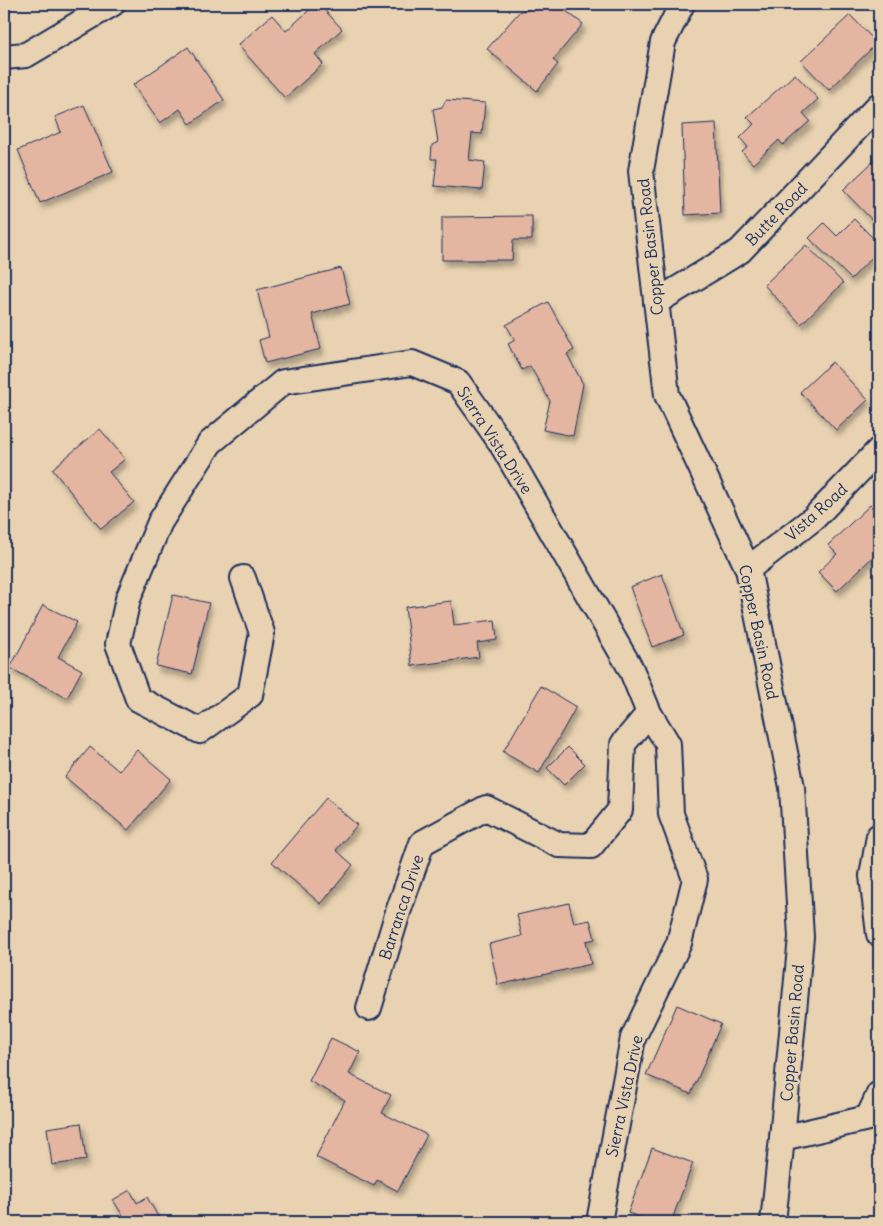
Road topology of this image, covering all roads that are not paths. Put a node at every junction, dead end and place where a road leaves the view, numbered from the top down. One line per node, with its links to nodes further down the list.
1 (112, 4): 3 (street)
2 (682, 4): 5 (street, Copper Basin Road)
3 (4, 57)
4 (879, 105): 5 (street, Butte Road)
5 (656, 302): 7 (street, Copper Basin Road)
6 (879, 450): 7 (street, Vista Road)
7 (748, 569): 14 (street, Copper Basin Road)
8 (242, 578): 9 (street, Sierra Vista Drive)
9 (649, 713): 12 (street, Barranca Drive); 15 (street, Sierra Vista Drive)
10 (879, 836): 11 (street)
11 (879, 934)
12 (369, 1008)
13 (879, 1094): 14 (street)
14 (782, 1138): 16 (street, Copper Basin Road)
15 (600, 1222)
16 (773, 1222)

